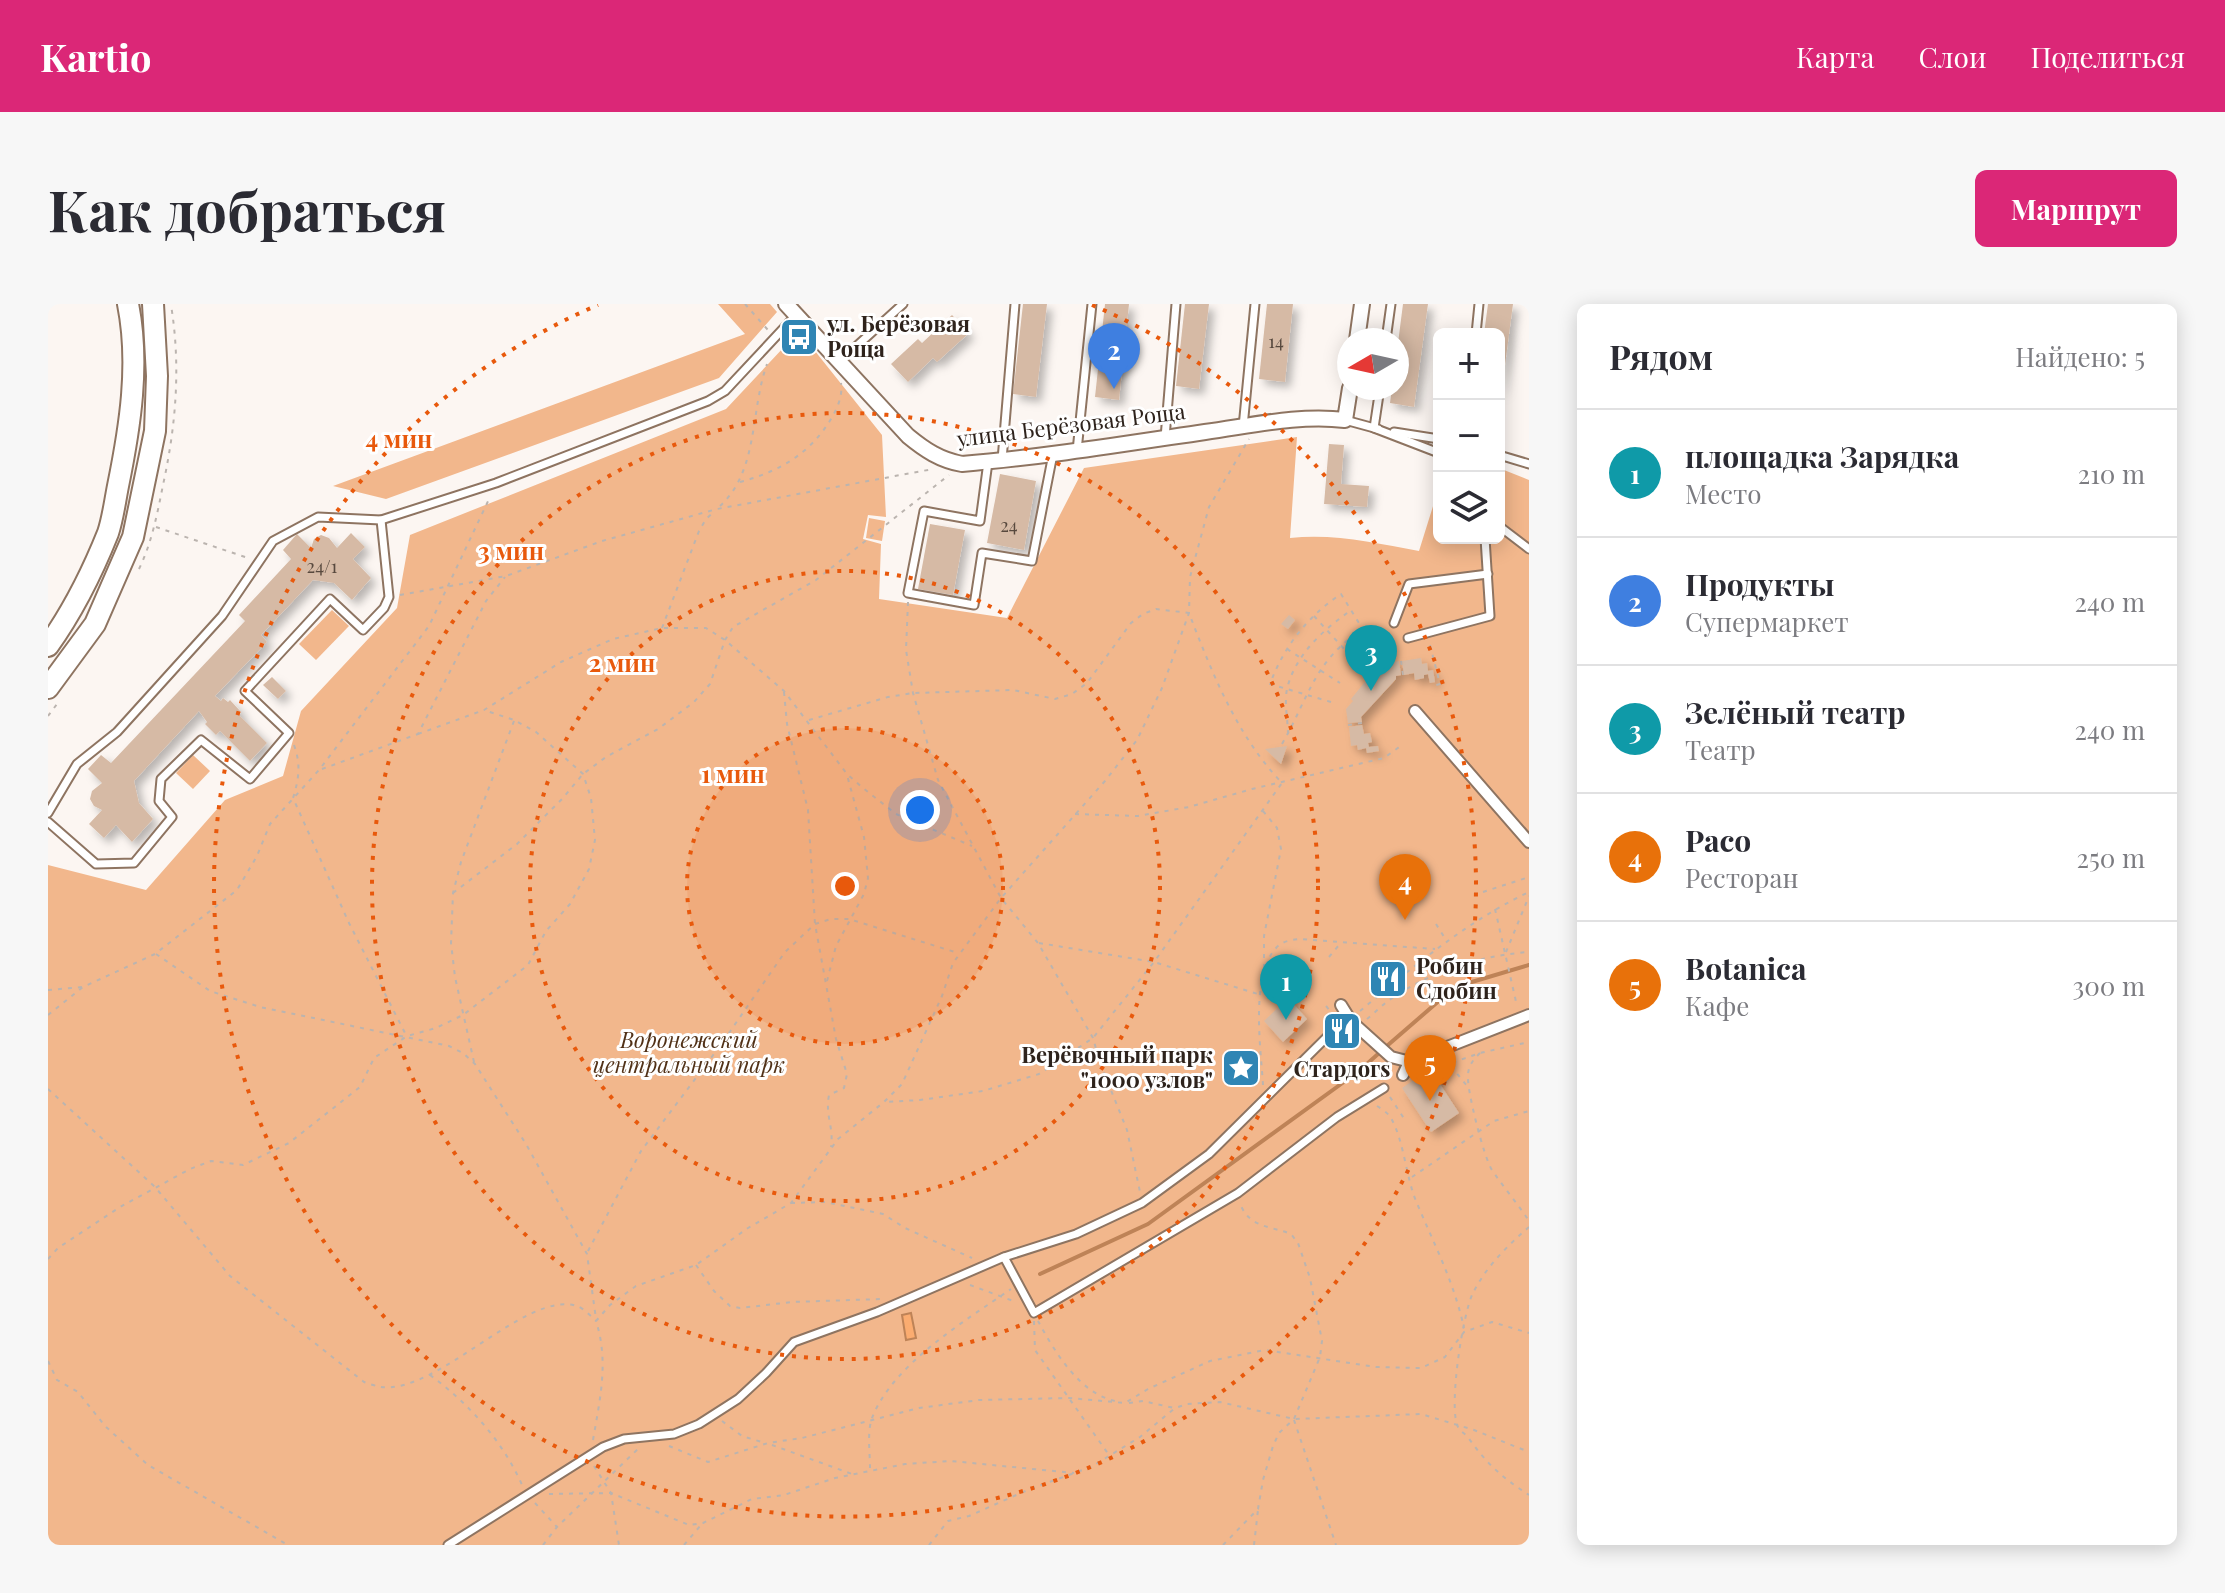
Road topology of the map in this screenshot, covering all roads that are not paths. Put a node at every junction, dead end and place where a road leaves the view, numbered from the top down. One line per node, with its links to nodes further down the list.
1 (128, 304): 36 (main road)
2 (153, 304): 37 (main road)
3 (903, 304): 15 (lane)
4 (1015, 304): 27 (lane)
5 (1092, 304): 23 (lane)
6 (1176, 304): 21 (lane)
7 (1255, 304): 19 (lane)
8 (1362, 304): 12 (street)
9 (1391, 304): 13 (lane)
10 (1479, 304): 14 (lane)
11 (793, 308): 15 (street, улица Берёзовая Роща); 29 (lane)
12 (1359, 328)
13 (1388, 328)
14 (1477, 328)
15 (839, 362): 27 (street, улица Берёзовая Роща)
16 (1348, 400): 18 (street)
17 (1378, 400): 20 (lane)
18 (1345, 420): 19 (street, улица Берёзовая Роща); 20 (lane)
19 (1251, 426): 21 (street, улица Берёзовая Роща)
20 (1374, 428): 22 (lane); 24 (lane)
21 (1165, 438): 23 (street, улица Берёзовая Роща)
22 (1433, 438)
23 (1077, 451): 25 (street, улица Берёзовая Роща)
24 (1433, 451)
25 (1053, 454): 27 (street, улица Берёзовая Роща); 27 (lane)
26 (1505, 457): 28 (lane)
27 (995, 461)
28 (1529, 464)
29 (381, 520): 39 (lane); 40 (lane)
30 (1505, 531): 32 (lane)
31 (1486, 544): 33 (lane)
32 (1529, 549)
33 (1488, 574): 34 (lane); 35 (lane)
34 (1394, 623)
35 (1408, 638)
36 (48, 646)
37 (48, 688)
38 (1415, 711): 41 (street)
39 (48, 813)
40 (48, 822)
41 (1529, 842)
42 (1341, 1005): 45 (street)
43 (1517, 1006): 44 (street)
44 (1524, 1017): 46 (street)
45 (1352, 1021): 46 (street); 50 (lane)
46 (1409, 1062): 47 (street); 48 (street)
47 (1430, 1067)
48 (1408, 1075)
49 (1384, 1088): 50 (lane)
50 (1004, 1257): 51 (lane)
51 (448, 1545)

